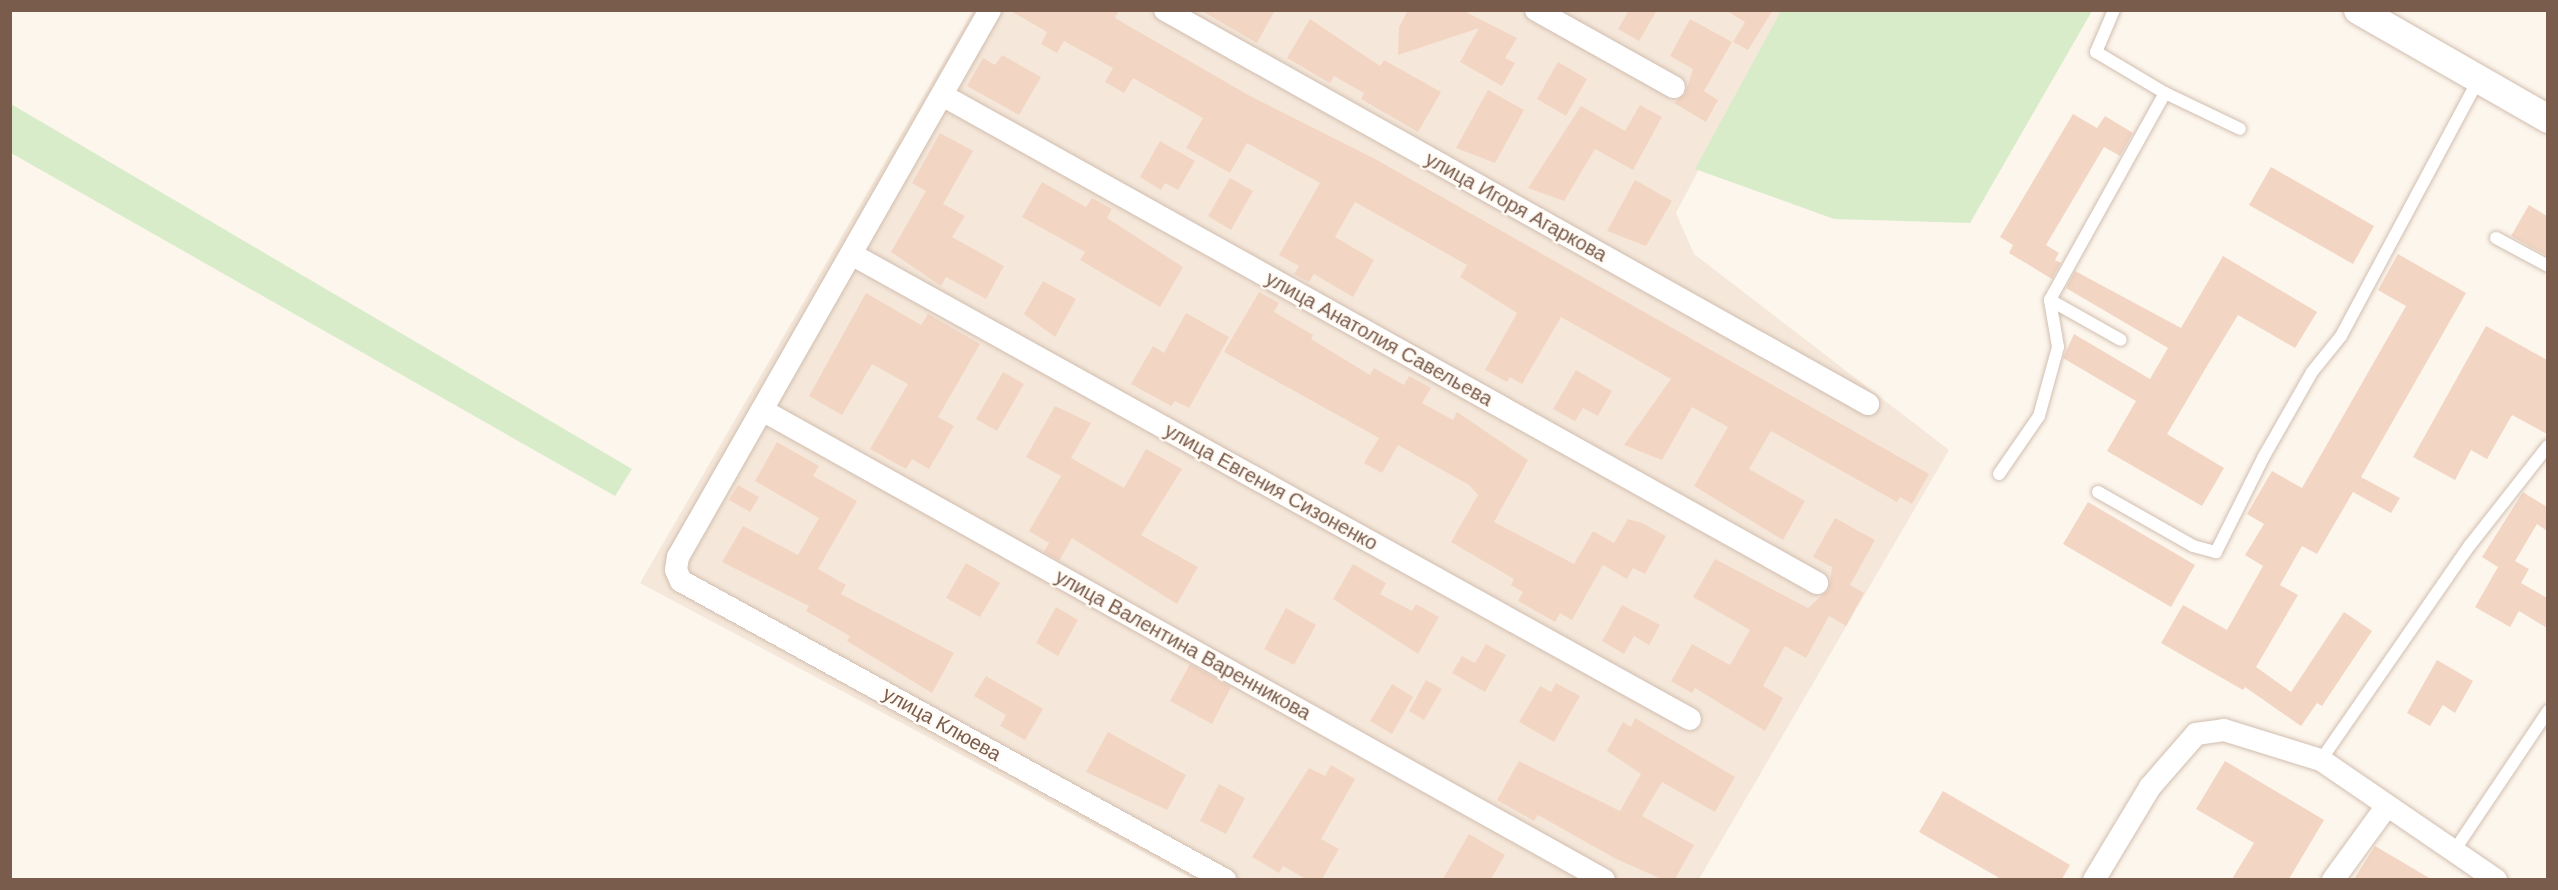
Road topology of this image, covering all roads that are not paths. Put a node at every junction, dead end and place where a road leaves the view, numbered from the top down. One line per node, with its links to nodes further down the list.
1 (990, 10): 9 (street)
2 (1165, 10): 17 (street, улица Игоря Агаркова)
3 (1536, 10): 7 (street)
4 (2114, 10): 8 (lane)
5 (2358, 10): 6 (street)
6 (2479, 79): 10 (street); 21 (lane)
7 (1674, 87)
8 (2165, 93): 11 (lane); 15 (lane)
9 (942, 95): 13 (street); 22 (street, улица Анатолия Савельева)
10 (2547, 119)
11 (2240, 129)
12 (2496, 238): 14 (lane)
13 (851, 254): 18 (street); 24 (street, улица Евгения Сизоненко)
14 (2547, 266)
15 (2050, 300): 16 (lane); 20 (lane)
16 (2121, 340)
17 (1868, 404)
18 (762, 410): 28 (street, улица Клюева); 29 (street, улица Валентина Варенникова)
19 (2547, 446): 25 (lane)
20 (2000, 474)
21 (2098, 492)
22 (1817, 584)
23 (2547, 711): 27 (lane)
24 (1690, 719)
25 (2321, 760): 26 (street); 30 (street)
26 (2386, 807): 27 (street); 31 (street)
27 (2454, 851): 32 (street)
28 (1225, 879)
29 (1604, 879)
30 (2094, 879)
31 (2333, 879)
32 (2496, 879)

